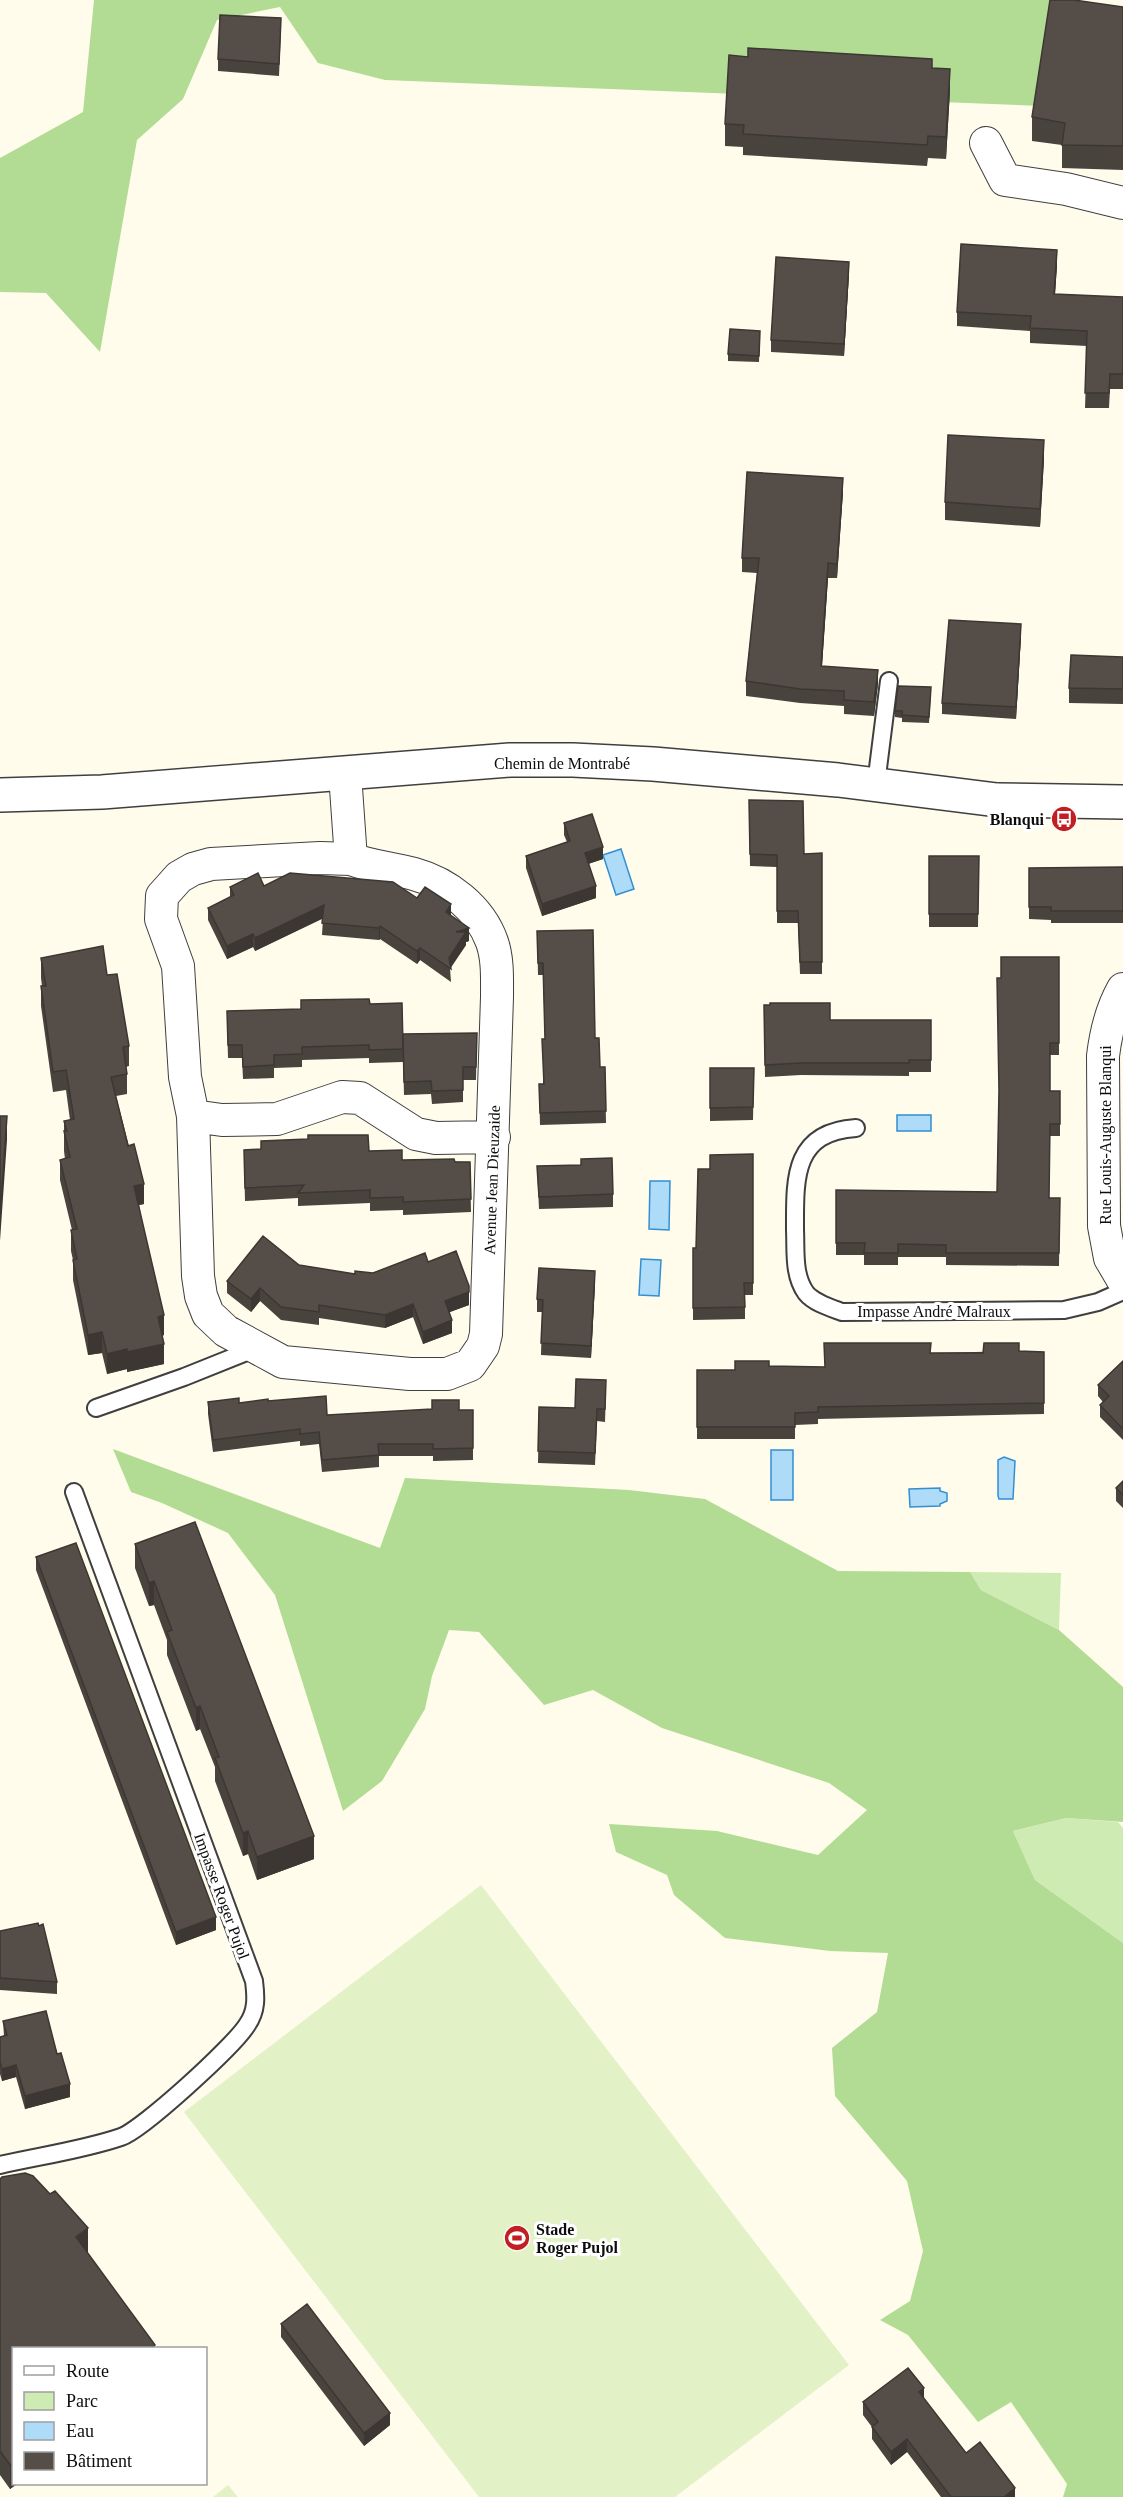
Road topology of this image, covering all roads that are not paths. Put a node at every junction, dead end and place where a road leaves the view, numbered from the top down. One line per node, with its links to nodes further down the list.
1 (986, 143): 2 (street)
2 (1123, 203)
3 (888, 681): 5 (lane)
4 (345, 774): 5 (street, Chemin de Montrabé); 6 (street, Chemin de Montrabé); 8 (street)
5 (876, 784): 7 (street, Chemin de Montrabé)
6 (0, 795)
7 (1123, 802)
8 (351, 859): 10 (street, Avenue Jean Dieuzaide); 12 (street, Avenue Jean Dieuzaide)
9 (1123, 989): 13 (street, Rue Louis-Auguste Blanqui)
10 (193, 1116): 12 (street); 15 (street, Avenue Jean Dieuzaide)
11 (856, 1128): 14 (lane, Impasse André Malraux)
12 (494, 1137): 15 (street, Avenue Jean Dieuzaide)
13 (1123, 1280)
14 (1123, 1291)
15 (254, 1349): 16 (lane)
16 (96, 1408)
17 (74, 1492): 18 (lane, Impasse Roger Pujol)
18 (0, 2165)

